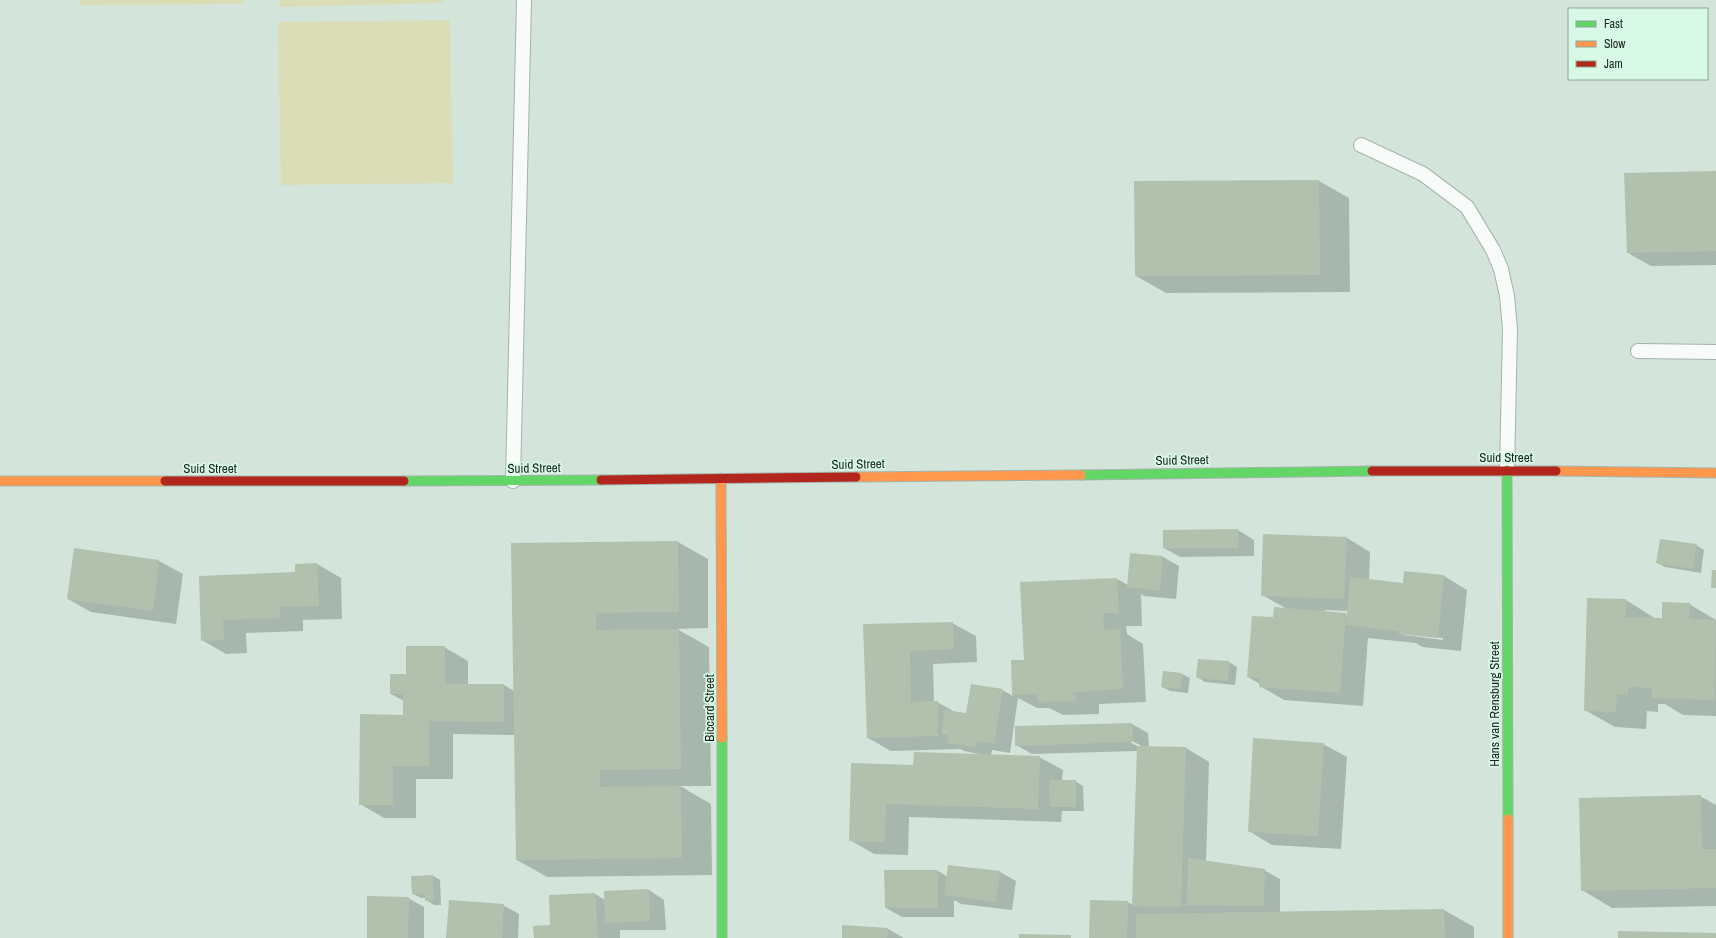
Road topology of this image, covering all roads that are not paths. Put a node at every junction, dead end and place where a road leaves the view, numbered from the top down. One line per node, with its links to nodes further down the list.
1 (524, 0): 9 (lane)
2 (1360, 145): 5 (lane)
3 (1638, 352): 4 (lane)
4 (1716, 352)
5 (1507, 470): 6 (street, Suid Street); 7 (street, Suid Street); 11 (street, Hans van Rensburg Street)
6 (1716, 473)
7 (722, 478): 9 (street, Suid Street); 10 (street, Biccard Street)
8 (0, 481): 9 (street, Suid Street)
9 (513, 481)
10 (722, 938)
11 (1508, 938)

